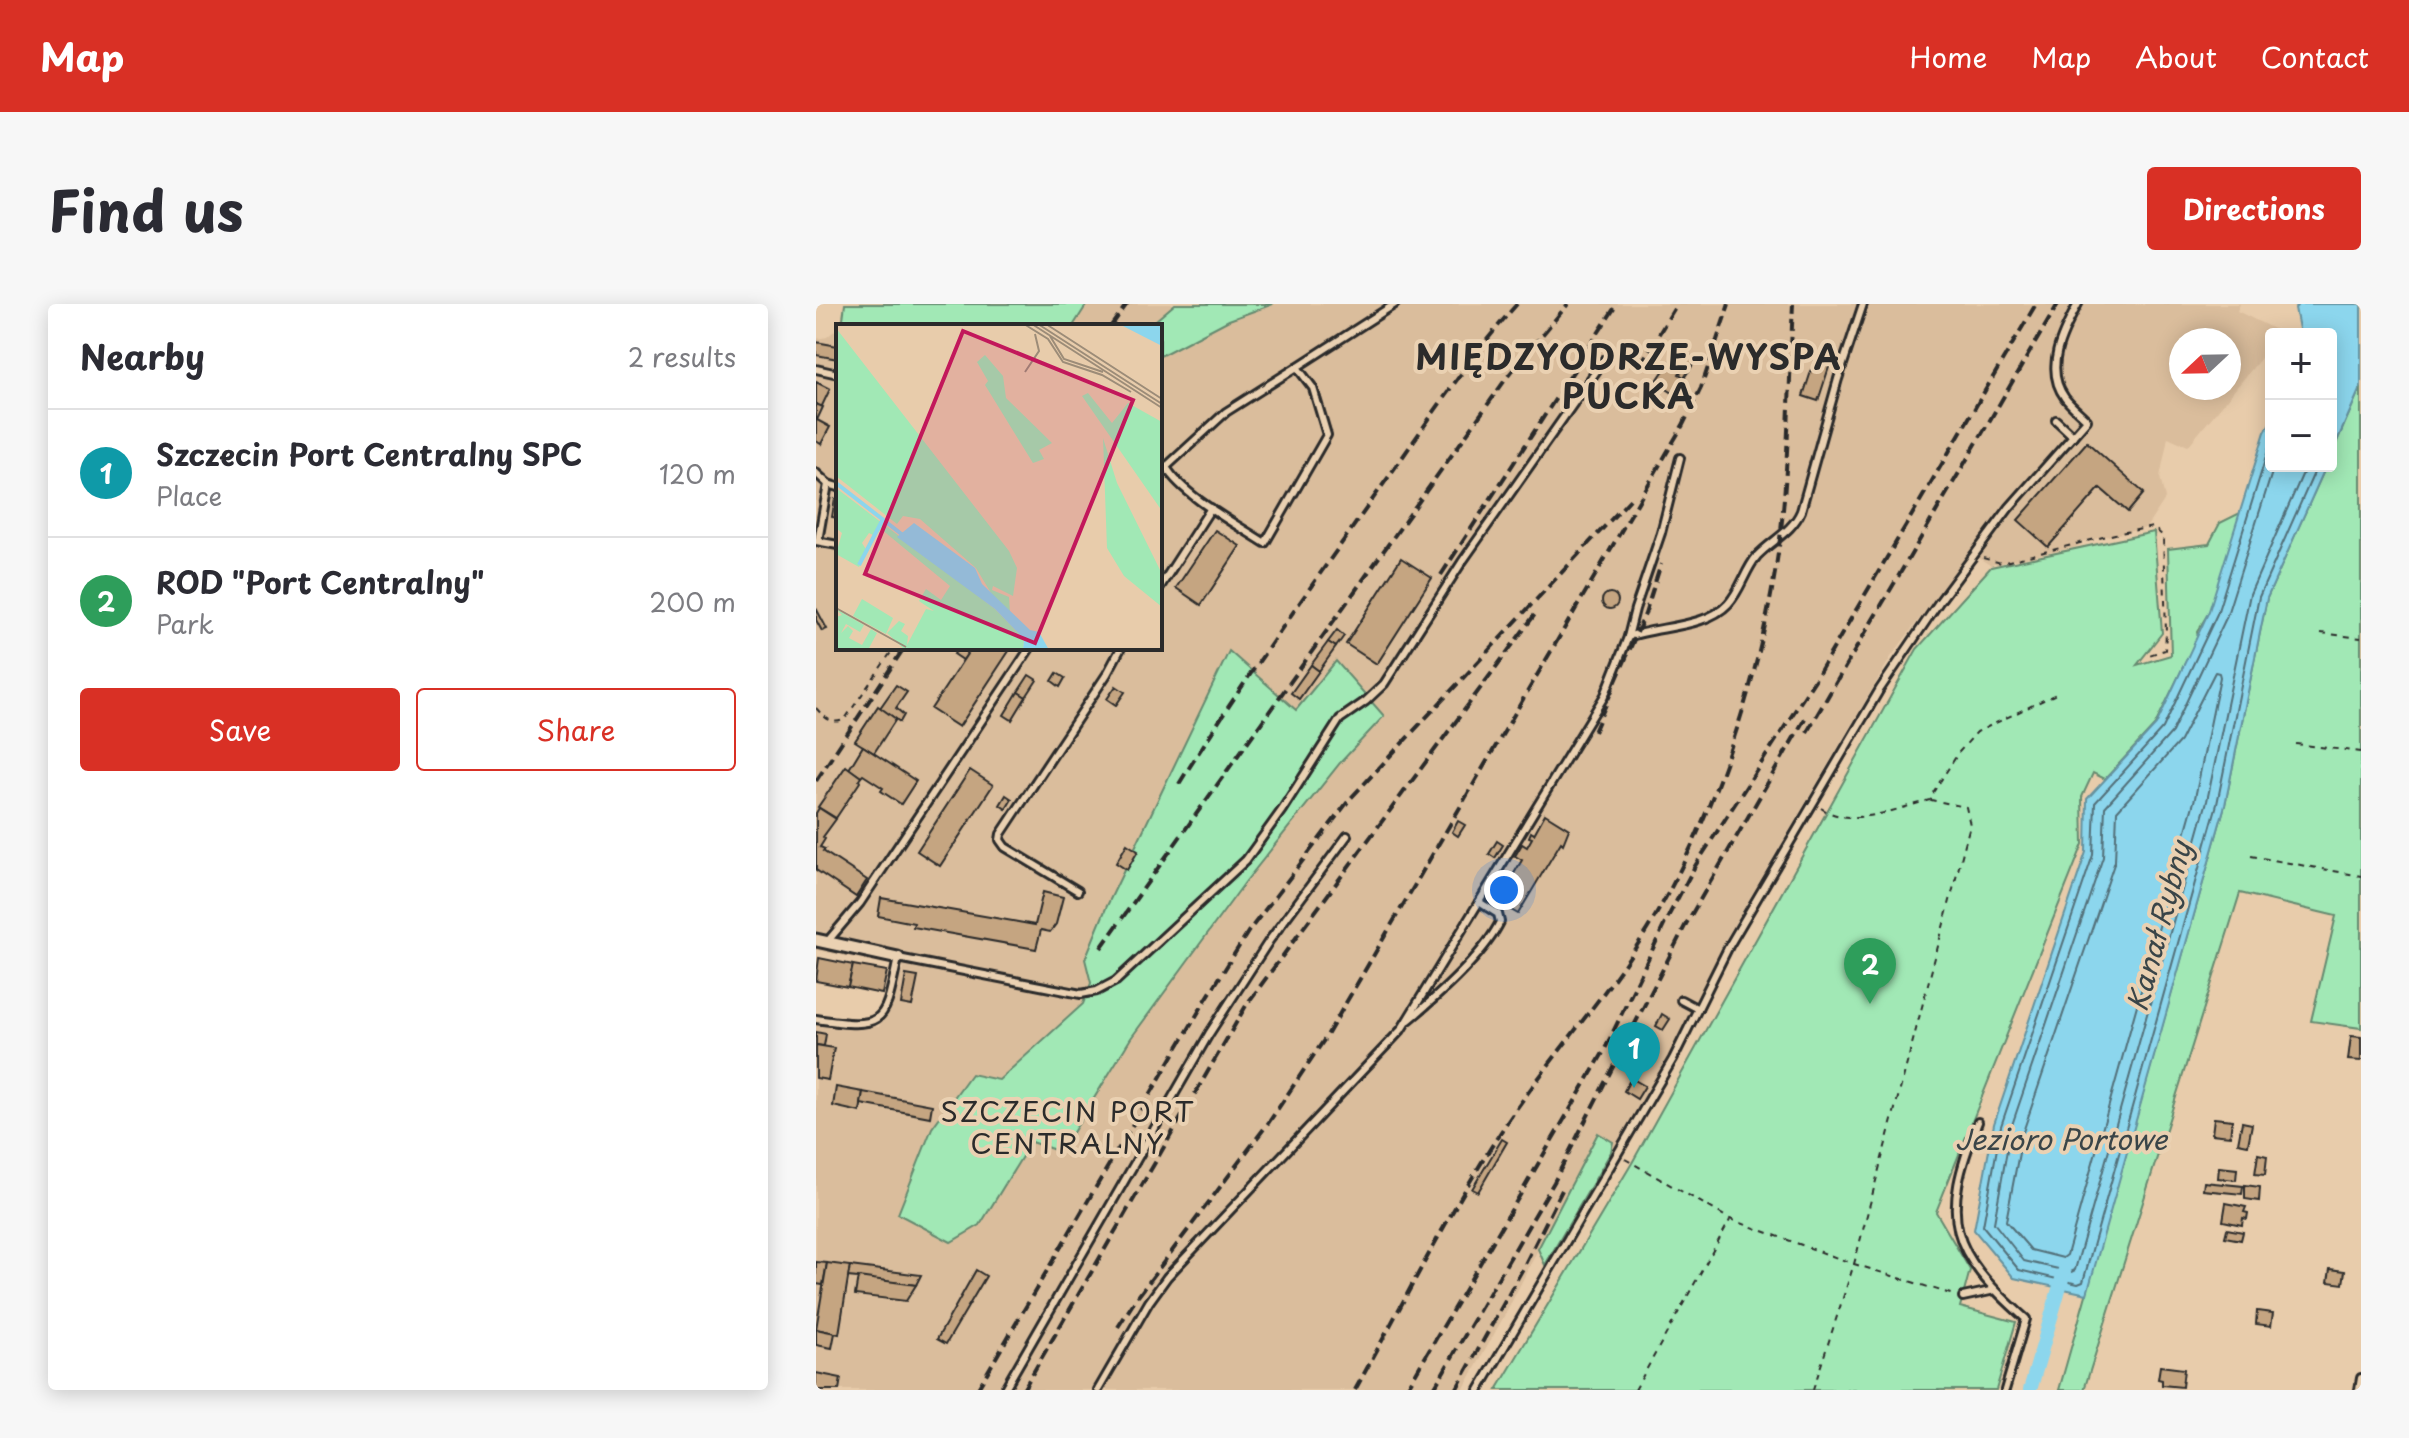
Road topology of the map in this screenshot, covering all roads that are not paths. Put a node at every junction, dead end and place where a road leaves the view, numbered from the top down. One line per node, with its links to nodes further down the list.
1 (1395, 304): 5 (lane)
2 (1863, 304): 17 (lane)
3 (2078, 304): 9 (lane)
4 (1604, 360): 24 (lane)
5 (1297, 367): 14 (lane); 14 (lane)
6 (816, 369): 7 (lane)
7 (836, 374)
8 (2056, 420): 9 (lane)
9 (2073, 436): 26 (lane)
10 (1680, 458): 17 (lane)
11 (816, 473): 12 (lane)
12 (828, 484): 13 (lane); 15 (lane)
13 (836, 486)
14 (1211, 508): 16 (lane)
15 (817, 541)
16 (1162, 584)
17 (1628, 637): 22 (lane)
18 (1029, 650): 23 (lane)
19 (1120, 650): 21 (lane)
20 (1347, 836): 33 (lane)
21 (1078, 891)
22 (1479, 902): 28 (lane); 28 (lane)
23 (821, 941): 24 (street)
24 (898, 958): 27 (lane)
25 (1681, 1000): 26 (lane)
26 (1698, 1009): 35 (lane)
27 (816, 1019)
28 (1405, 1023): 34 (lane)
29 (1978, 1122): 30 (lane)
30 (1995, 1290): 31 (lane); 36 (lane)
31 (1963, 1297)
32 (2361, 1378): 37 (lane)
33 (1004, 1390)
34 (1098, 1390)
35 (1479, 1390)
36 (2005, 1390)
37 (2359, 1390)

